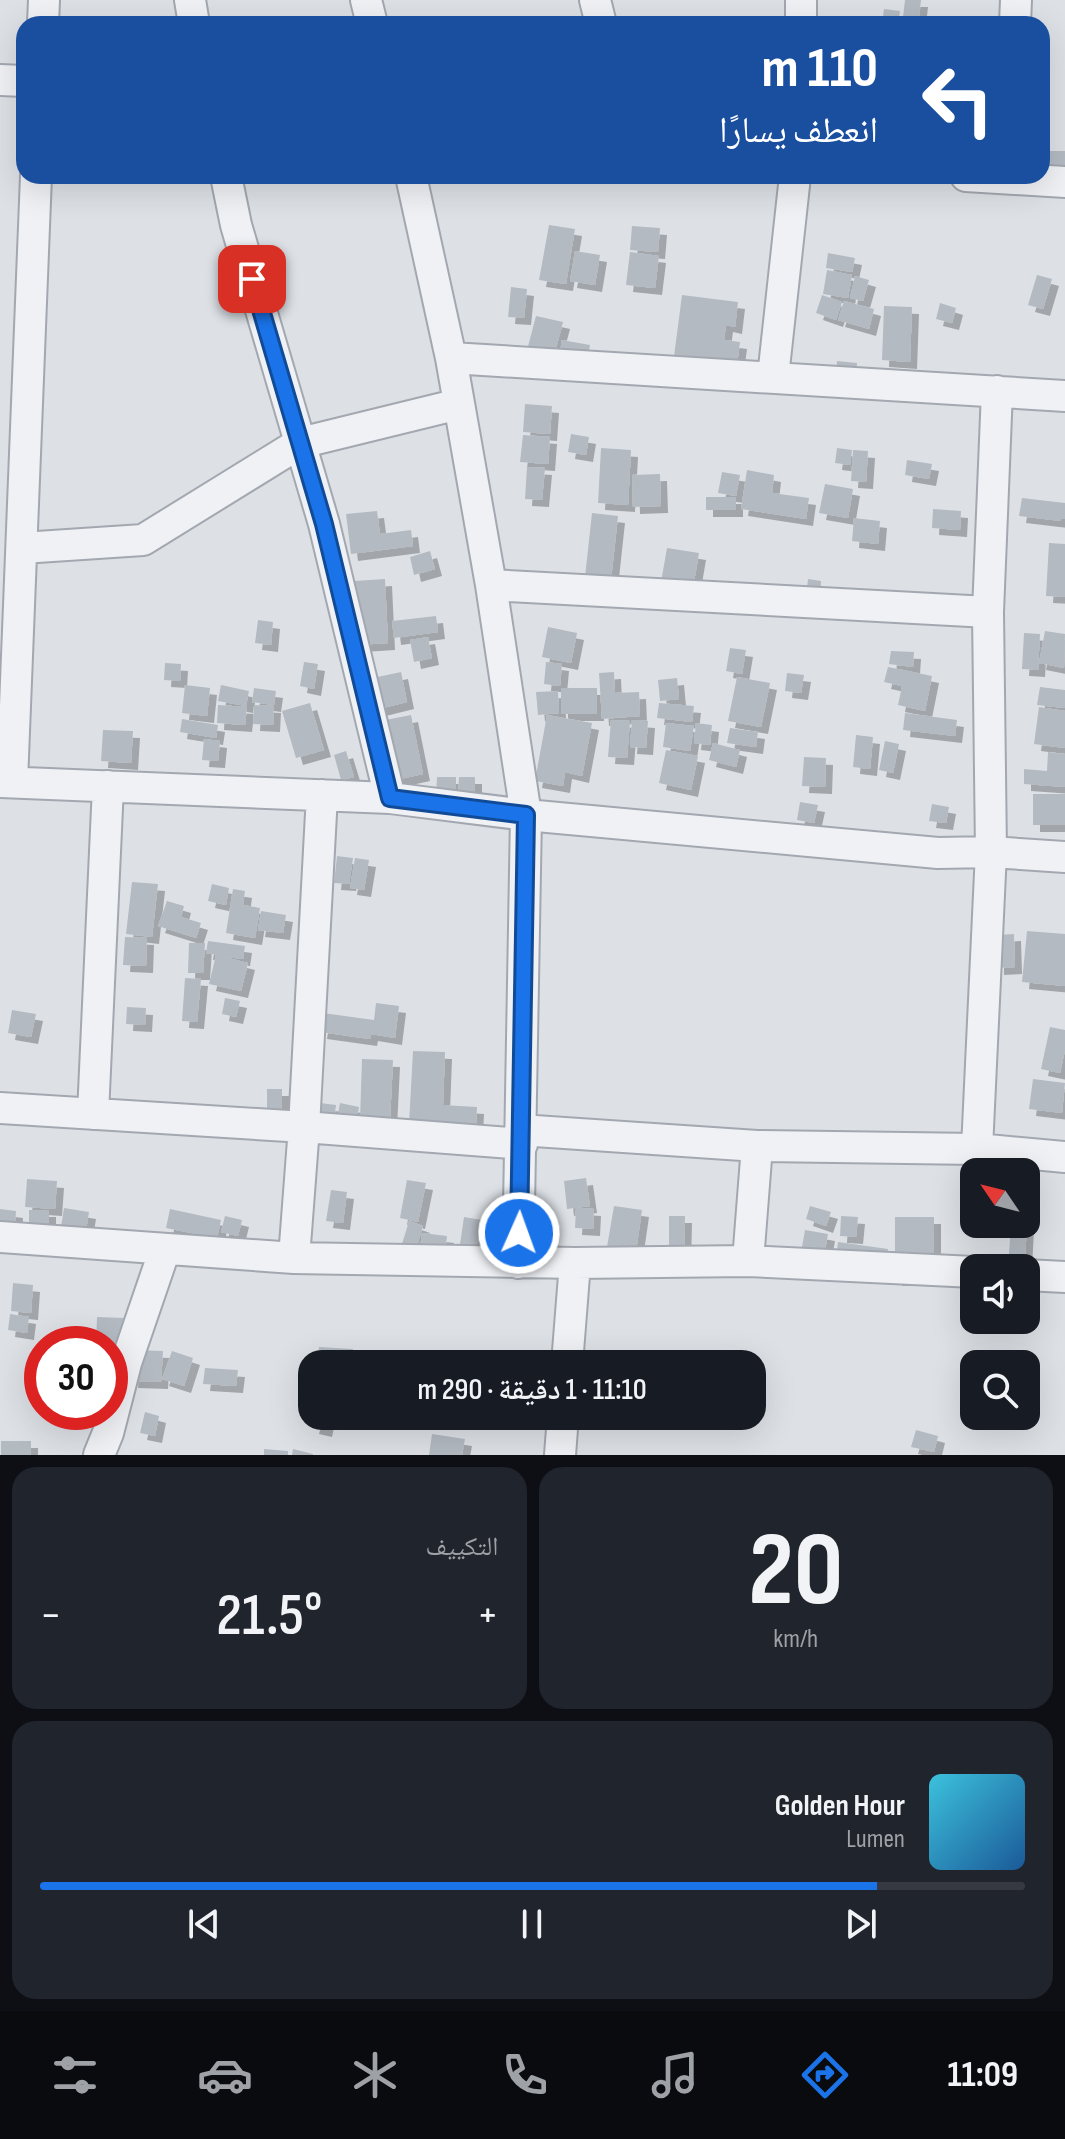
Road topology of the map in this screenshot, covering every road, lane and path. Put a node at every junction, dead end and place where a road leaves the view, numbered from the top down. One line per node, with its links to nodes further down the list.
1 (35, 184): 10 (street)
2 (228, 184): 11 (street)
3 (413, 184): 5 (street)
4 (794, 184): 6 (street)
5 (451, 358): 6 (street); 9 (street)
6 (773, 377): 7 (street)
7 (997, 391): 8 (street); 14 (street)
8 (1065, 396)
9 (459, 404): 11 (street); 13 (street)
10 (14, 420): 12 (street)
11 (300, 443): 12 (street); 18 (street)
12 (22, 548): 15 (street)
13 (491, 585): 14 (street); 19 (street)
14 (988, 612): 20 (street)
15 (6, 782): 16 (street)
16 (108, 786): 17 (street); 23 (street)
17 (322, 795): 18 (street); 24 (street)
18 (390, 798): 19 (street)
19 (526, 815): 20 (street); 25 (street)
20 (991, 852): 21 (street); 27 (street)
21 (1065, 857)
22 (0, 1108): 23 (street)
23 (93, 1114): 24 (street)
24 (304, 1127): 25 (street); 31 (street)
25 (521, 1137): 26 (street); 33 (street)
26 (757, 1146): 27 (street); 32 (street)
27 (977, 1149): 28 (street)
28 (1065, 1157)
29 (0, 1237): 30 (street)
30 (165, 1249): 31 (street); 40 (street)
31 (294, 1258): 33 (street)
32 (748, 1261): 34 (street); 35 (street)
33 (518, 1263): 34 (street)
34 (575, 1263): 38 (street)
35 (960, 1271)
36 (1040, 1276): 37 (street)
37 (1065, 1277)
38 (568, 1350)
39 (562, 1430): 41 (street)
40 (99, 1455)
41 (560, 1455)

